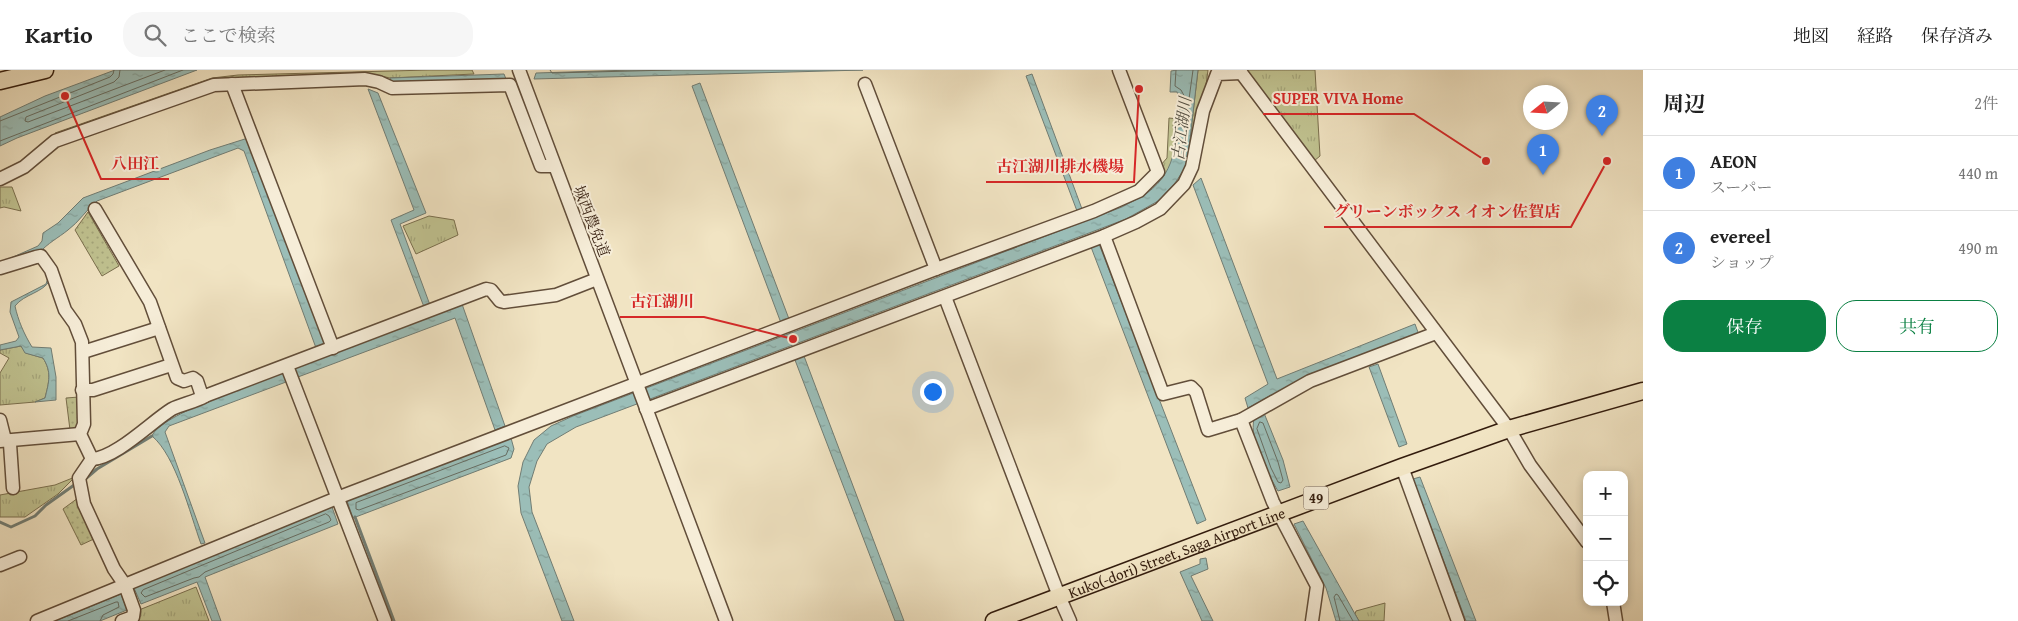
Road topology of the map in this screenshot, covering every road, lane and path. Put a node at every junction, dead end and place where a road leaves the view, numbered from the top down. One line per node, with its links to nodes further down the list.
1 (45, 70): 5 (main road)
2 (518, 70): 8 (street, 城西農免道)
3 (1119, 70): 13 (street)
4 (1240, 71): 11 (street); 17 (street)
5 (0, 80)
6 (232, 84): 8 (street); 9 (street); 18 (street)
7 (865, 84): 13 (street)
8 (554, 166): 14 (street, 城西農免道)
9 (0, 178)
10 (95, 208): 16 (street)
11 (1104, 236): 15 (street); 28 (street)
12 (0, 268): 19 (street)
13 (936, 270): 22 (street)
14 (597, 279): 18 (street); 22 (street, 城西農免道)
15 (945, 297): 26 (street); 41 (street)
16 (159, 328): 19 (street); 20 (street)
17 (1436, 332): 28 (street); 29 (street)
18 (333, 348): 21 (street)
19 (83, 352): 23 (street)
20 (171, 365): 23 (street); 25 (street)
21 (287, 366): 25 (street); 35 (street)
22 (636, 384): 26 (street, 城西農免道); 35 (street)
23 (82, 390): 30 (street)
24 (1643, 391): 29 (main road, Kuko(-dori) Street, Saga Airport Line / 49)
25 (205, 396): 32 (street)
26 (646, 409): 46 (street)
27 (0, 420): 31 (street)
28 (1241, 420): 36 (street)
29 (1509, 429): 33 (main road, Kuko(-dori) Street, Saga Airport Line / 49); 37 (street)
30 (80, 434): 31 (street); 32 (street)
31 (4, 440): 34 (street)
32 (92, 459): 40 (street)
33 (1402, 466): 36 (main road, Kuko(-dori) Street, Saga Airport Line / 49); 50 (street)
34 (13, 488)
35 (338, 498): 40 (street); 45 (street)
36 (1279, 512): 41 (main road, Kuko(-dori) Street, Saga Airport Line / 49); 49 (street)
37 (1583, 537)
38 (20, 557): 39 (street)
39 (0, 565)
40 (125, 586): 43 (street); 44 (street)
41 (1059, 596): 47 (main road, Kuko(-dori) Street, Saga Airport Line / 49); 48 (street)
42 (1614, 606): 51 (street)
43 (37, 621)
44 (122, 621)
45 (385, 621)
46 (726, 621)
47 (994, 621)
48 (1070, 621)
49 (1312, 621)
50 (1458, 621)
51 (1616, 621)

